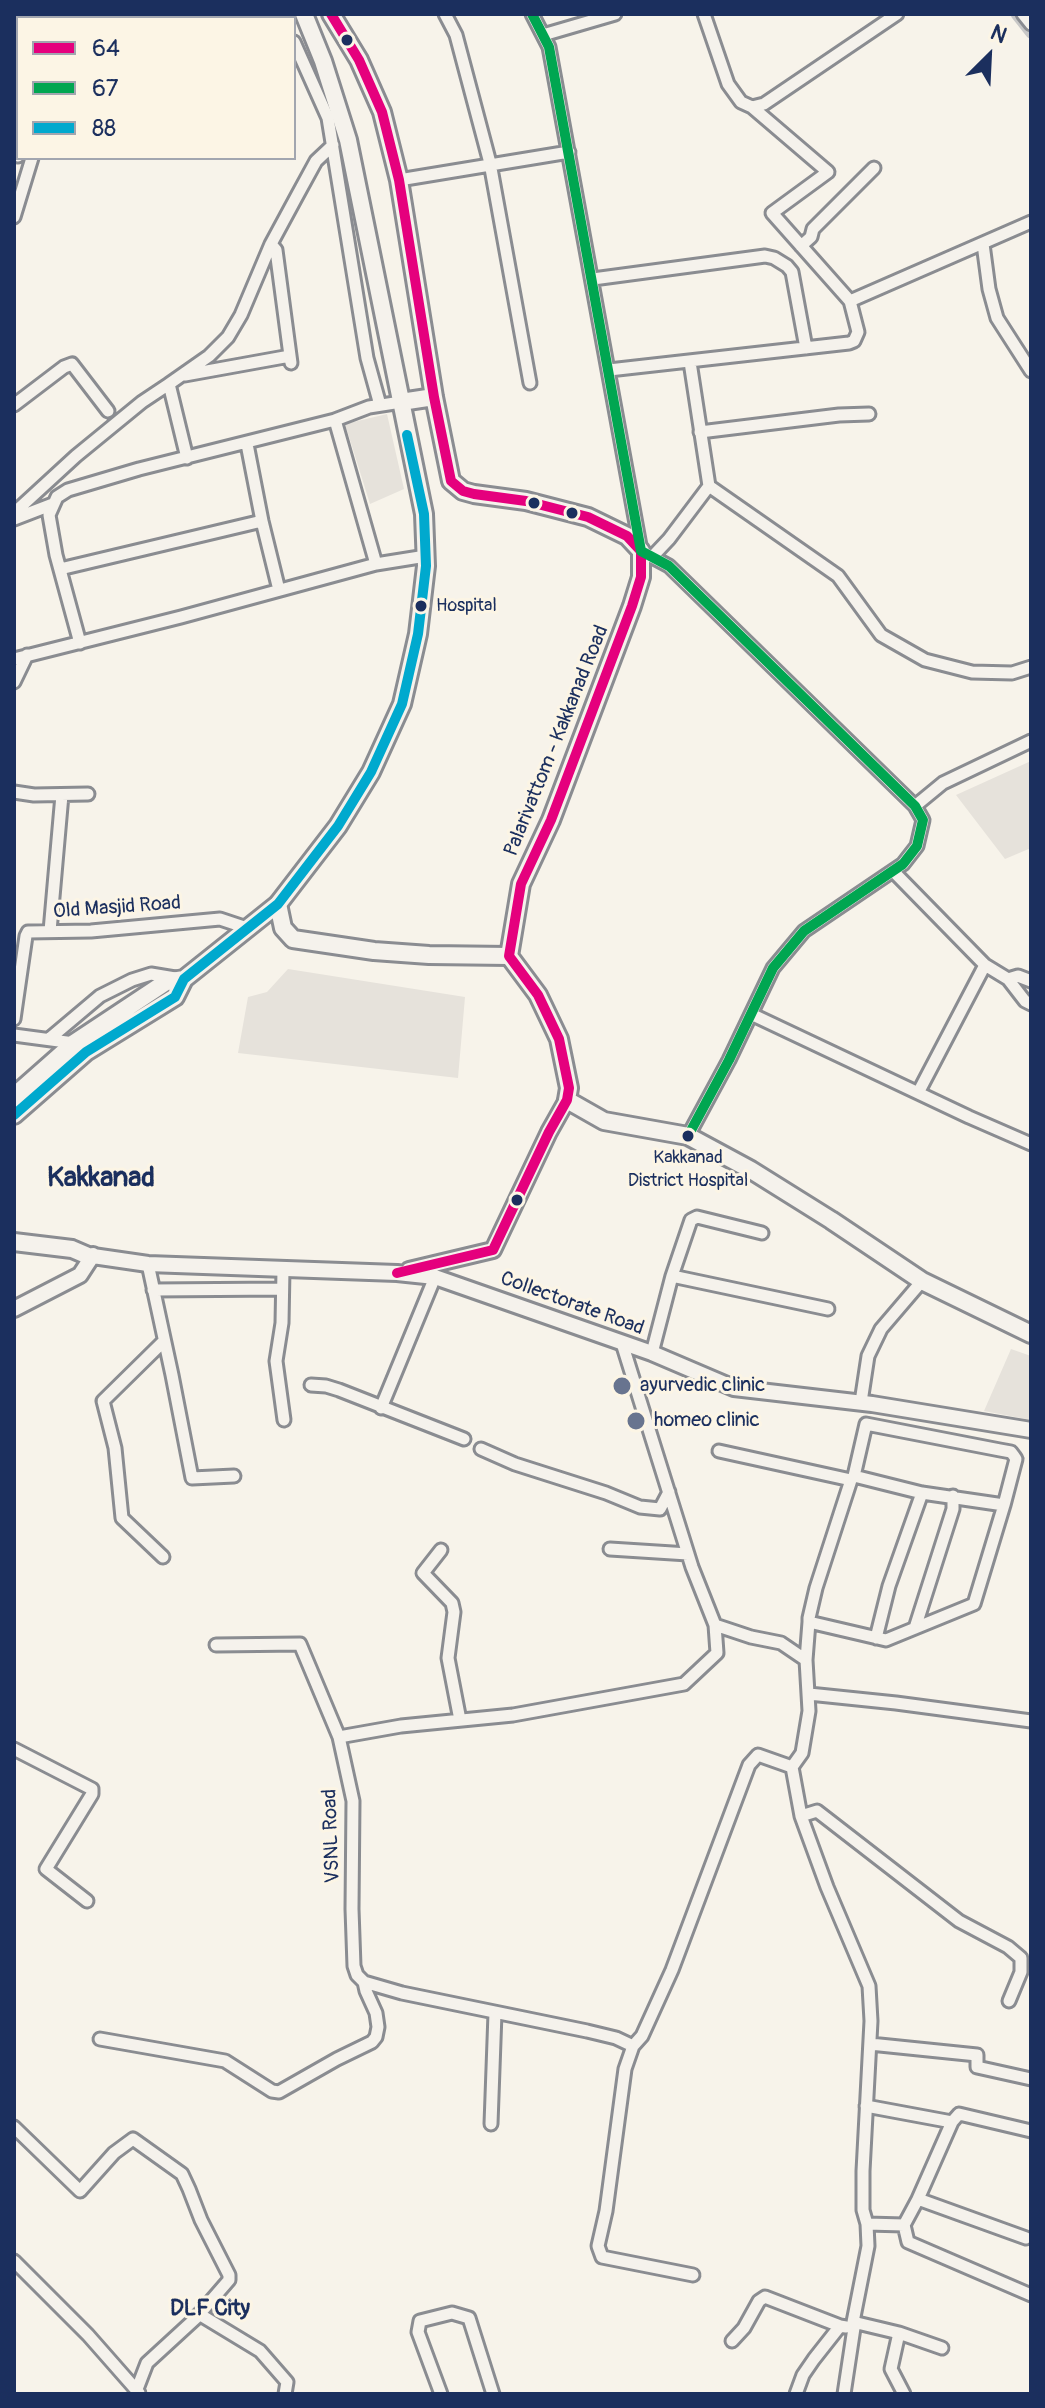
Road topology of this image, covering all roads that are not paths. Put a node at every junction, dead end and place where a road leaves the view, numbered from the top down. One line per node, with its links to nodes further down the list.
1 (331, 14): 18 (main road)
2 (445, 14): 16 (street)
3 (532, 14): 10 (street)
4 (615, 14): 10 (street)
5 (704, 14): 12 (street)
6 (897, 14): 12 (street)
7 (1023, 14): 9 (street)
8 (301, 22): 34 (main road)
9 (1031, 24)
10 (543, 35): 14 (street)
11 (296, 46): 13 (street)
12 (752, 107): 23 (street)
13 (333, 145): 21 (street); 36 (street)
14 (569, 152): 16 (street); 24 (street)
15 (24, 160): 19 (street)
16 (490, 163): 18 (street); 31 (street)
17 (874, 168): 23 (street)
18 (399, 180): 33 (main road)
19 (14, 217)
20 (1031, 222): 22 (street)
21 (271, 244): 30 (street); 30 (street)
22 (983, 244): 25 (street); 29 (street)
23 (801, 246): 25 (street)
24 (593, 279): 26 (street); 28 (street)
25 (850, 301): 26 (street)
26 (806, 348): 27 (street)
27 (690, 362): 28 (street); 40 (street)
28 (609, 370): 48 (street)
29 (1031, 371)
30 (180, 376): 32 (street)
31 (530, 383)
32 (169, 384): 42 (street); 45 (street)
33 (434, 397): 34 (main road); 48 (main road)
34 (401, 402): 36 (street); 49 (main road)
35 (14, 405): 37 (street)
36 (380, 405): 39 (street)
37 (108, 411)
38 (869, 414): 40 (street)
39 (335, 420): 41 (street); 50 (street)
40 (700, 432): 43 (street)
41 (247, 444): 42 (street); 47 (street)
42 (187, 458): 44 (street)
43 (709, 486): 48 (street); 56 (street)
44 (53, 504): 46 (street); 51 (street)
45 (14, 513)
46 (14, 519)
47 (262, 521): 51 (street); 52 (street)
48 (646, 554): 62 (street); 67 (main road, Palarivattom - Kakkanad Road)
49 (426, 556): 50 (street); 64 (main road)
50 (376, 564): 52 (street)
51 (60, 569): 53 (street)
52 (279, 590): 53 (street)
53 (80, 643): 54 (street)
54 (27, 655): 55 (street); 57 (street)
55 (14, 659)
56 (1031, 667)
57 (14, 682)
58 (1031, 741): 62 (street)
59 (14, 792): 61 (street)
60 (88, 794): 61 (street)
61 (62, 795): 66 (street)
62 (915, 806): 63 (street)
63 (893, 871): 68 (street); 73 (street)
64 (278, 904): 65 (main road); 67 (main road)
65 (247, 928): 66 (street, Old Masjid Road); 69 (main road)
66 (50, 931): 74 (street, Old Masjid Road)
67 (509, 956): 80 (main road)
68 (985, 965): 70 (street); 78 (street)
69 (184, 979): 76 (street); 77 (main road); 81 (main road)
70 (1008, 979): 71 (street); 72 (street)
71 (1031, 981)
72 (1031, 1004)
73 (751, 1014): 78 (street); 82 (street)
74 (14, 1019)
75 (14, 1035): 76 (street)
76 (49, 1039): 77 (street)
77 (74, 1043): 79 (main road)
78 (918, 1093): 83 (street)
79 (14, 1096)
80 (567, 1100): 82 (main road); 90 (street)
81 (14, 1115)
82 (688, 1136): 93 (main road)
83 (1031, 1144)
84 (762, 1233): 91 (street)
85 (14, 1242): 87 (main road)
86 (14, 1250): 87 (main road, Collectorate Road)
87 (90, 1257): 88 (street, Collectorate Road); 96 (street)
88 (148, 1264): 89 (street, Collectorate Road); 95 (street)
89 (283, 1270): 90 (street, Collectorate Road); 94 (street)
90 (397, 1273): 92 (street, Collectorate Road)
91 (672, 1276): 97 (street); 101 (street)
92 (435, 1277): 100 (street, Collectorate Road); 104 (street)
93 (922, 1281): 98 (main road); 103 (street)
94 (282, 1289): 95 (street); 105 (street)
95 (153, 1290): 99 (street)
96 (14, 1309)
97 (828, 1309)
98 (1031, 1334)
99 (164, 1341): 110 (street); 119 (street)
100 (622, 1343): 101 (street, Collectorate Road); 112 (street)
101 (652, 1353): 103 (street, Collectorate Road)
102 (311, 1385): 104 (street)
103 (861, 1402): 106 (street, Collectorate Road)
104 (381, 1408): 107 (street)
105 (284, 1420)
106 (1031, 1430)
107 (464, 1439)
108 (481, 1449): 112 (street)
109 (719, 1451): 111 (street)
110 (234, 1476)
111 (853, 1478): 113 (street); 115 (street); 120 (street)
112 (669, 1492): 118 (street)
113 (922, 1493): 114 (street); 123 (street)
114 (953, 1496): 115 (street); 122 (street)
115 (1004, 1505): 122 (street)
116 (610, 1549): 118 (street)
117 (441, 1550): 127 (street)
118 (688, 1554): 121 (street)
119 (163, 1557)
120 (809, 1622): 123 (street); 125 (street)
121 (715, 1625): 125 (street); 127 (street)
122 (915, 1628): 123 (street)
123 (876, 1638)
124 (216, 1645): 129 (street, VSNL Road)
125 (806, 1660): 126 (street)
126 (809, 1694): 128 (street); 131 (street)
127 (460, 1720): 129 (street)
128 (1031, 1721)
129 (339, 1737): 134 (street, VSNL Road)
130 (14, 1749): 133 (street)
131 (792, 1767): 132 (street); 139 (street)
132 (801, 1816): 135 (street); 138 (street)
133 (87, 1901)
134 (364, 1982): 136 (street); 137 (street, VSNL Road)
135 (1009, 2001)
136 (495, 2013): 139 (street); 143 (street)
137 (100, 2039)
138 (870, 2044): 140 (street); 141 (street)
139 (633, 2046): 151 (street)
140 (1031, 2079)
141 (866, 2106): 142 (street); 147 (street)
142 (952, 2122): 145 (street); 146 (street)
143 (491, 2124)
144 (14, 2127): 153 (street)
145 (1031, 2131)
146 (918, 2199): 148 (street); 149 (street)
147 (867, 2224): 148 (street); 154 (street)
148 (904, 2225): 152 (street)
149 (1026, 2238)
150 (14, 2261): 159 (street)
151 (693, 2275)
152 (1031, 2295)
153 (199, 2314): 159 (street); 160 (street)
154 (854, 2325): 155 (street); 156 (street); 164 (street)
155 (840, 2326): 157 (street); 163 (street)
156 (899, 2333): 158 (street); 165 (street)
157 (732, 2341)
158 (942, 2348)
159 (138, 2392)
160 (285, 2394)
161 (441, 2394): 162 (street)
162 (493, 2394)
163 (796, 2394)
164 (844, 2394)
165 (904, 2394)

